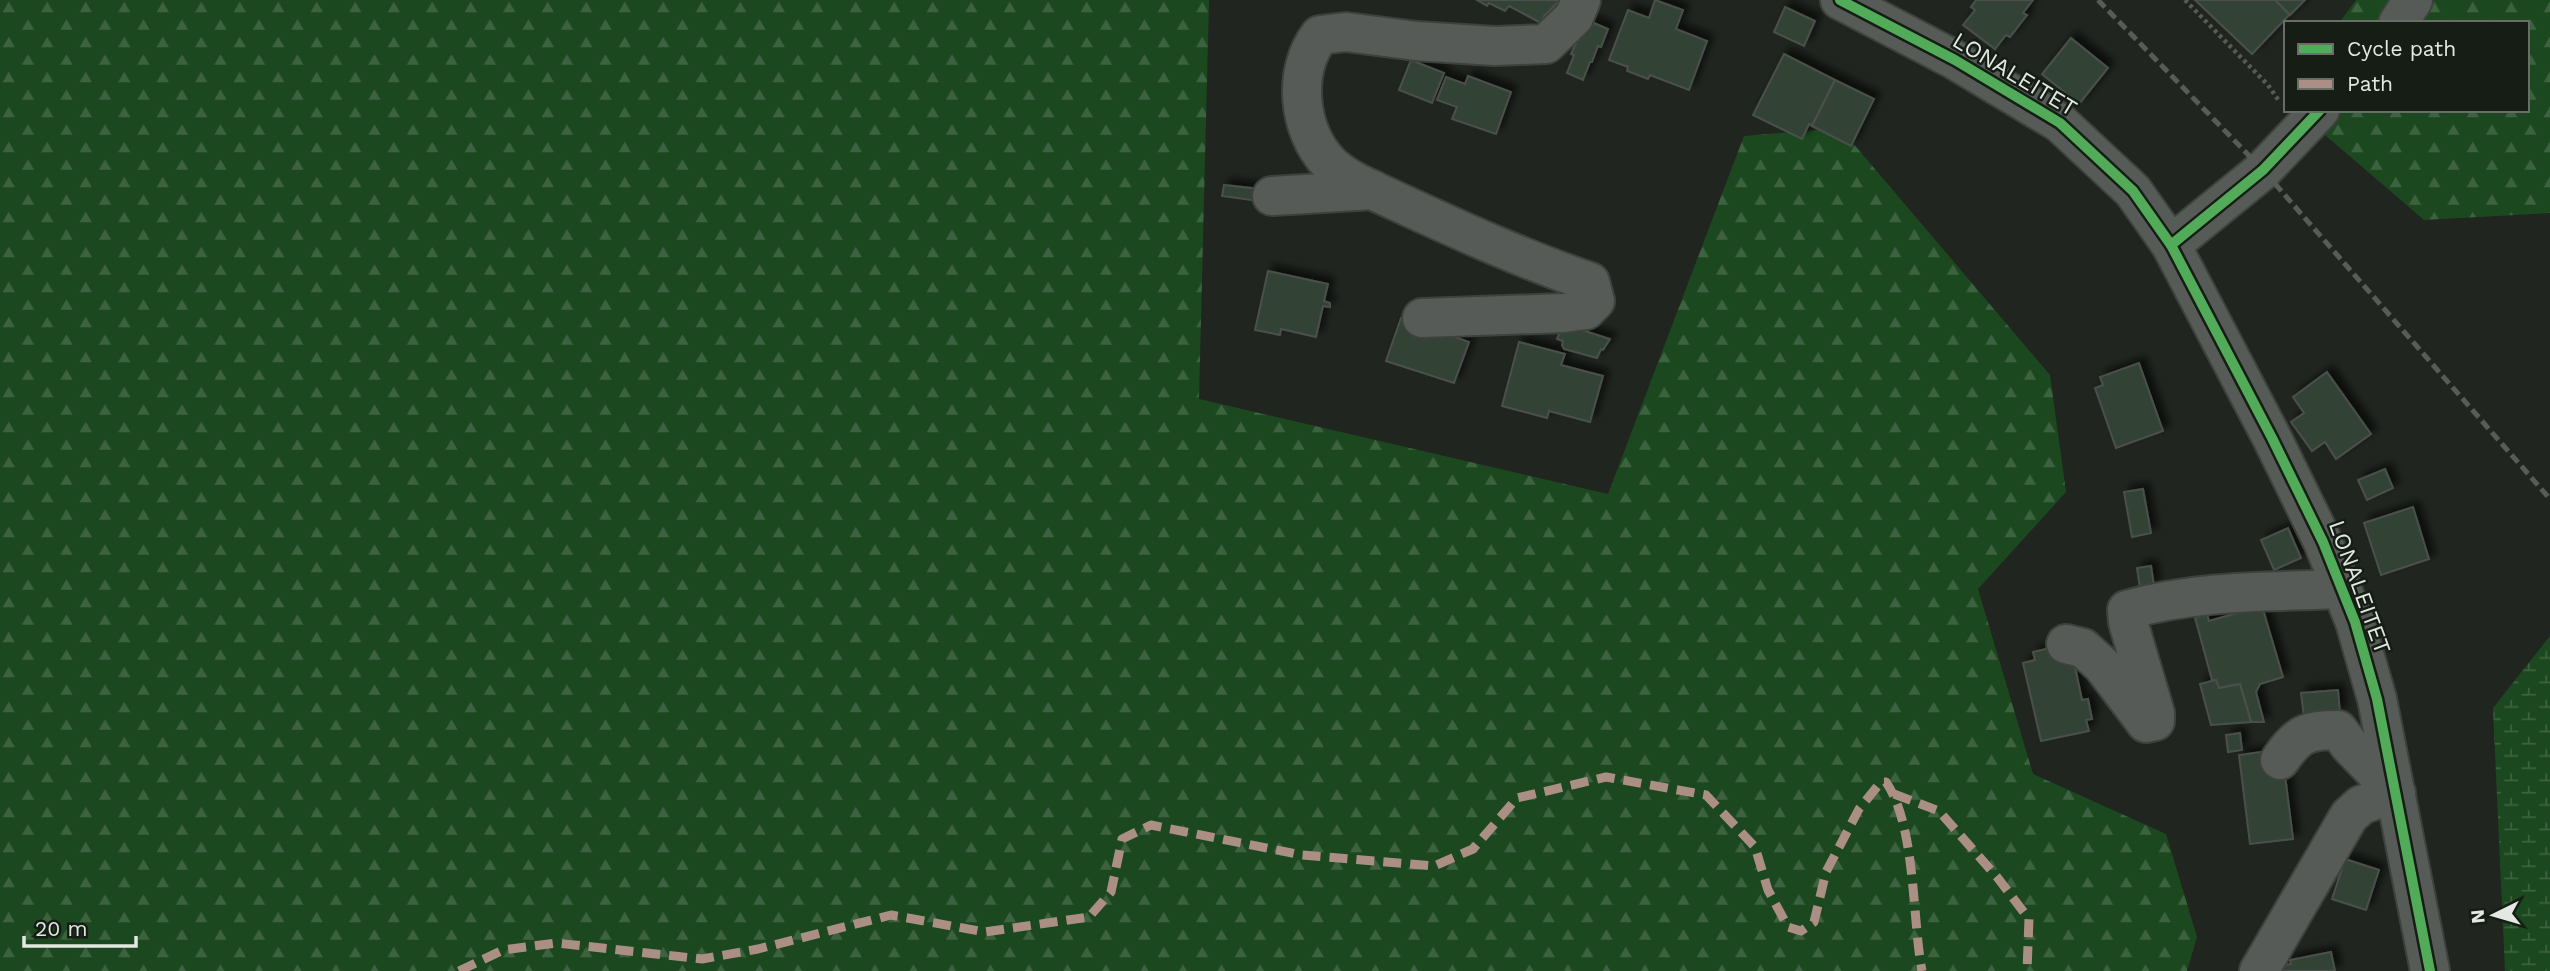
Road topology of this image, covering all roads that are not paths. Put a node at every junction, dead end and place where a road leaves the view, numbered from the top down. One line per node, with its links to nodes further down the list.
1 (1581, 0): 6 (street)
2 (1840, 0): 8 (street, LONALEITET)
3 (2413, 0): 4 (street)
4 (2399, 21)
5 (2318, 112): 8 (street)
6 (1373, 190): 7 (street); 9 (street)
7 (1272, 196)
8 (2171, 245): 10 (street, LONALEITET)
9 (1422, 318)
10 (2342, 589): 11 (street); 13 (street, LONALEITET)
11 (2067, 644)
12 (2280, 760): 13 (street)
13 (2396, 793): 14 (street); 15 (street, LONALEITET)
14 (2259, 971)
15 (2430, 971)

